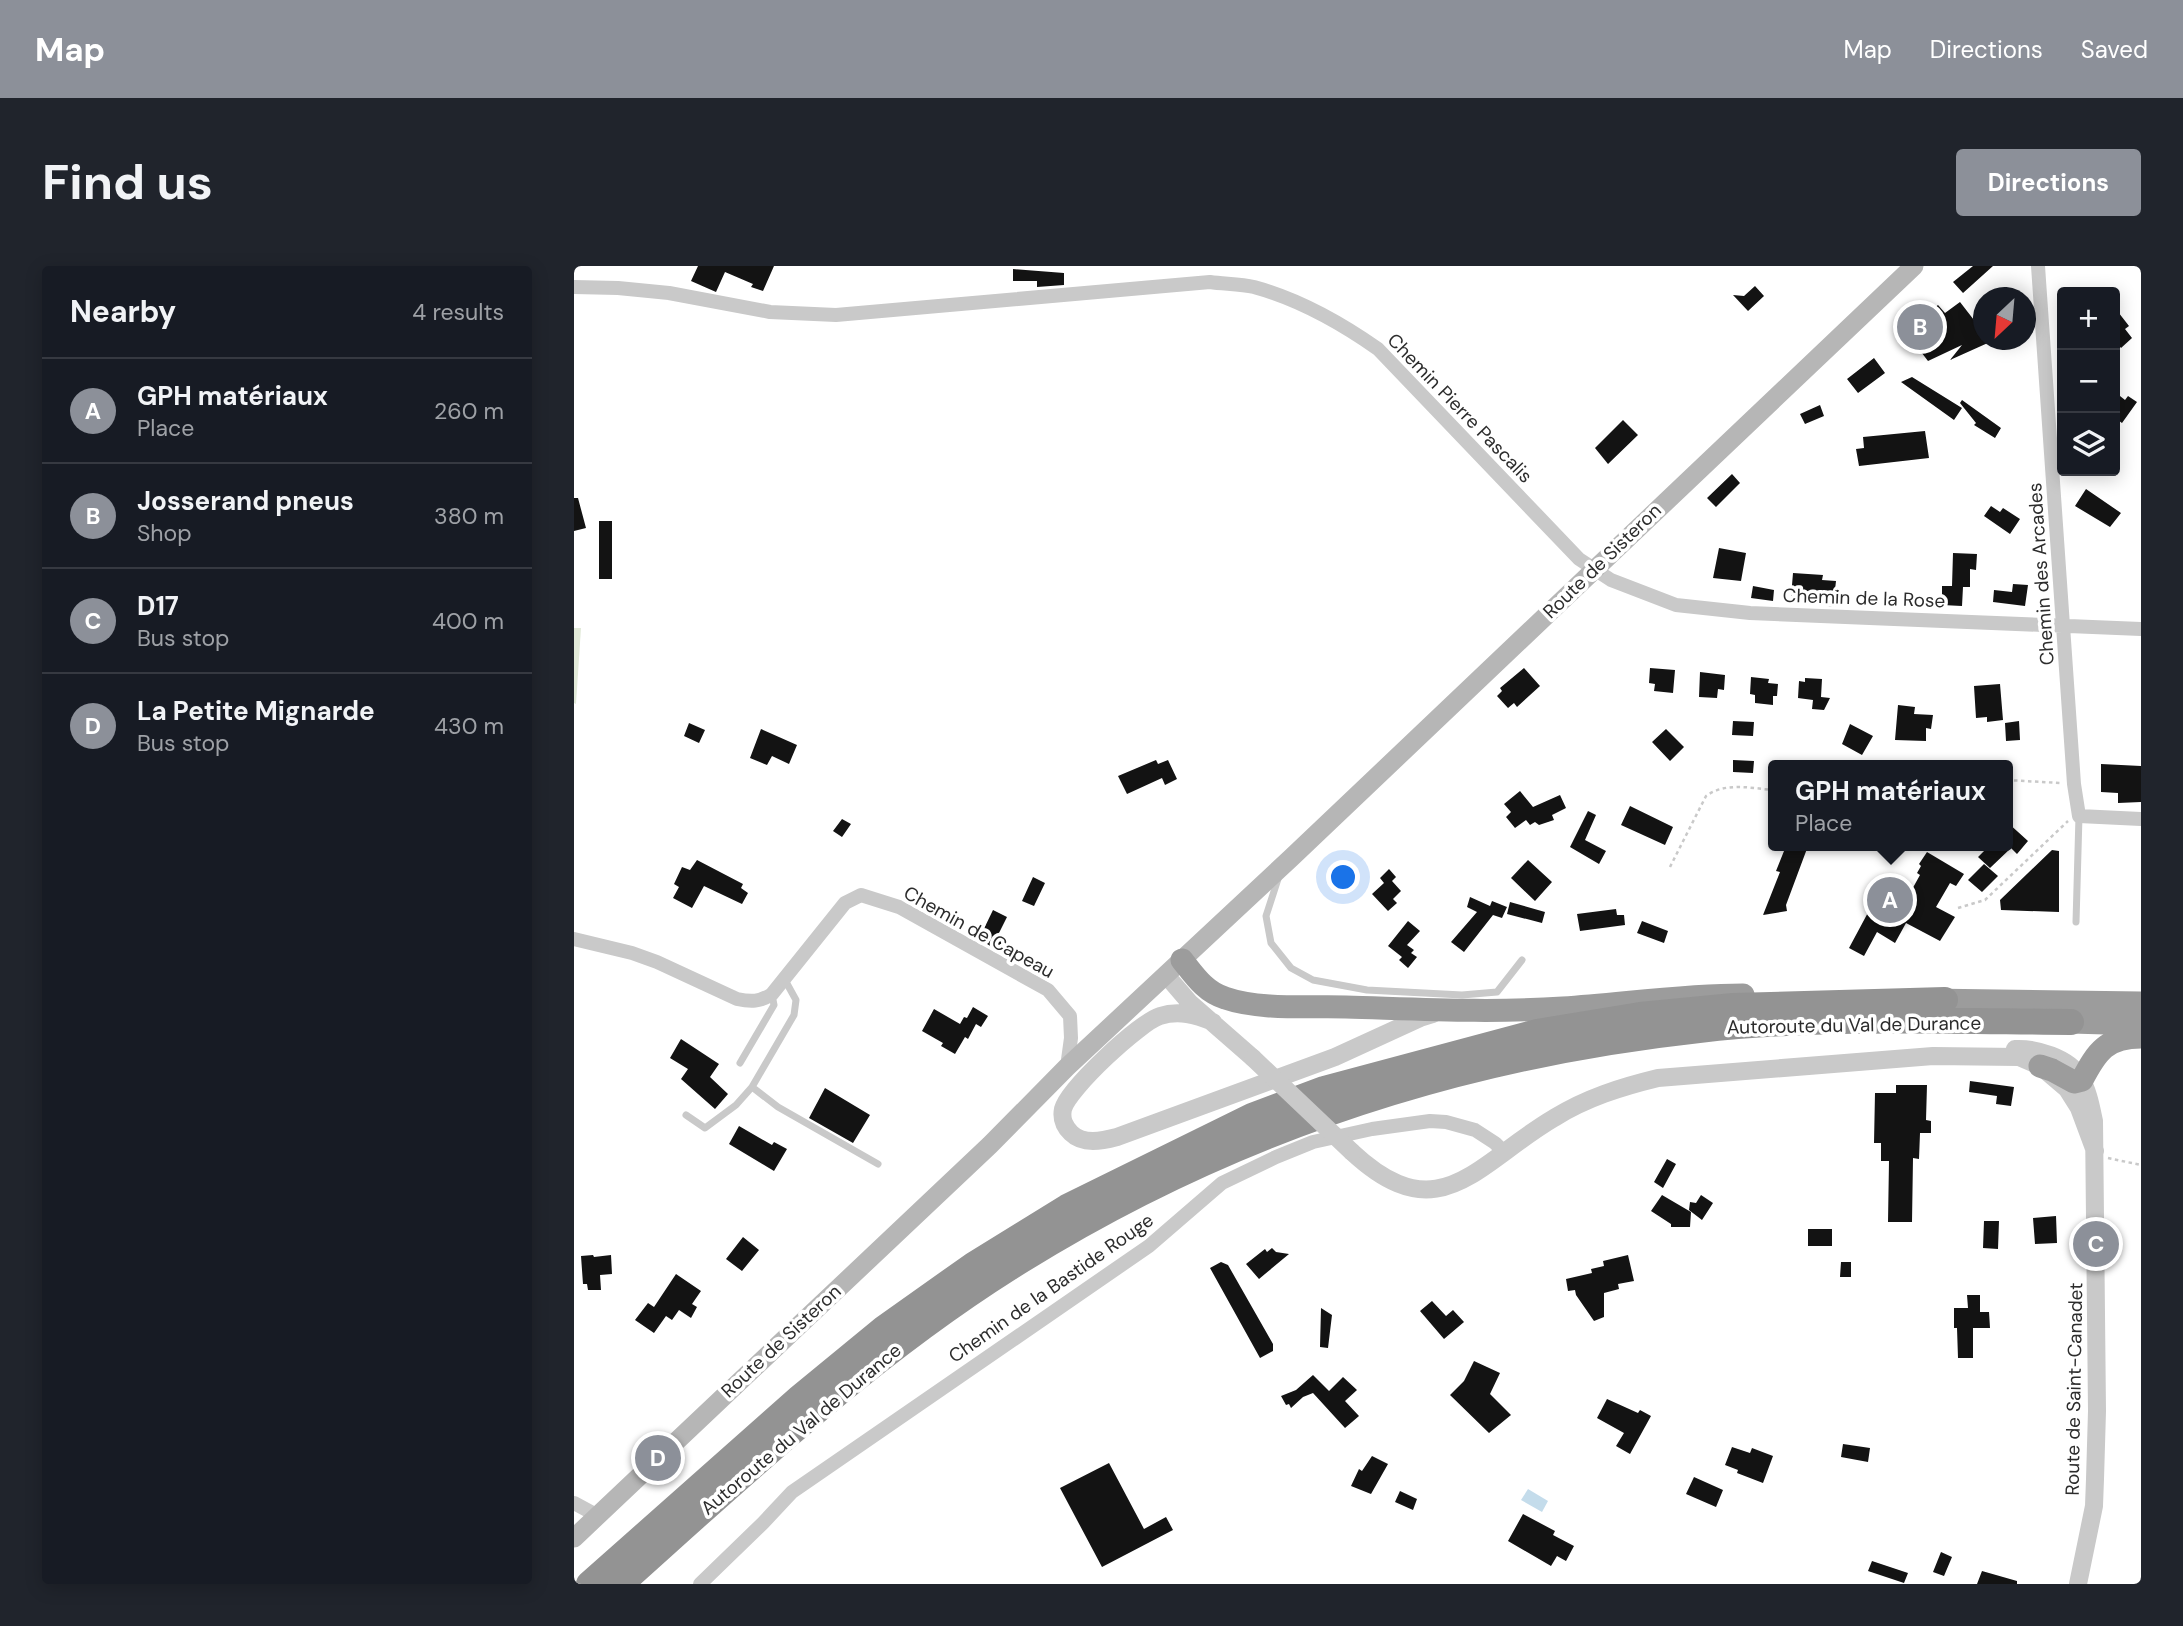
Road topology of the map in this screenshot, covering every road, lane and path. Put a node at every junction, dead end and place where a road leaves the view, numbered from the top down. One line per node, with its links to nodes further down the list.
1 (1914, 266): 4 (main road, Route de Sisteron)
2 (2038, 266): 5 (street, Chemin des Arcades)
3 (574, 287): 4 (street, Chemin Pierre Pascalis)
4 (1593, 570): 5 (street, Chemin de la Rose); 12 (main road, Route de Sisteron)
5 (2064, 626): 6 (street, Chemin de la Rose); 8 (street, Chemin des Arcades)
6 (2141, 629)
7 (2013, 780): 8 (path)
8 (2074, 784): 10 (street, Chemin des Arcades)
9 (1768, 789): 13 (path)
10 (2079, 816): 11 (street); 14 (path); 15 (lane)
11 (2141, 819)
12 (1287, 863): 17 (lane); 18 (main road, Route de Sisteron)
13 (1670, 867)
14 (1958, 908)
15 (2076, 922)
16 (574, 939): 20 (street)
17 (1522, 960)
18 (1179, 972): 23 (highway); 24 (street); 31 (main road, Route de Sisteron); 35 (main road, Route de Sisteron)
19 (785, 980): 20 (street, Chemin de Capeau); 31 (street, Chemin de Capeau); 33 (lane)
20 (772, 994): 29 (lane)
21 (1945, 1000): 22 (highway); 23 (highway); 43 (highway, Autoroute du Val de Durance)
22 (2141, 1003)
23 (1447, 1010): 24 (street)
24 (1213, 1022): 36 (street, bridge)
25 (2071, 1022): 26 (highway); 44 (highway, Autoroute du Val de Durance)
26 (2141, 1024)
27 (2141, 1037): 32 (highway)
28 (1949, 1056): 30 (street); 32 (street); 36 (street)
29 (740, 1063)
30 (2040, 1066): 32 (highway); 37 (street)
31 (1067, 1067): 35 (main road, Route de Sisteron)
32 (2082, 1080): 37 (street, Route de Saint-Canadet)
33 (752, 1087): 34 (lane); 38 (lane)
34 (686, 1115)
35 (990, 1145): 41 (main road, Route de Sisteron)
36 (1504, 1152): 45 (street, Chemin de la Bastide Rouge)
37 (2095, 1154): 39 (path); 46 (street, Route de Saint-Canadet)
38 (878, 1164)
39 (2141, 1165)
40 (574, 1503): 41 (street)
41 (598, 1516): 42 (main road, Route de Sisteron)
42 (574, 1538)
43 (589, 1584)
44 (621, 1584)
45 (700, 1584)
46 (2078, 1584)

